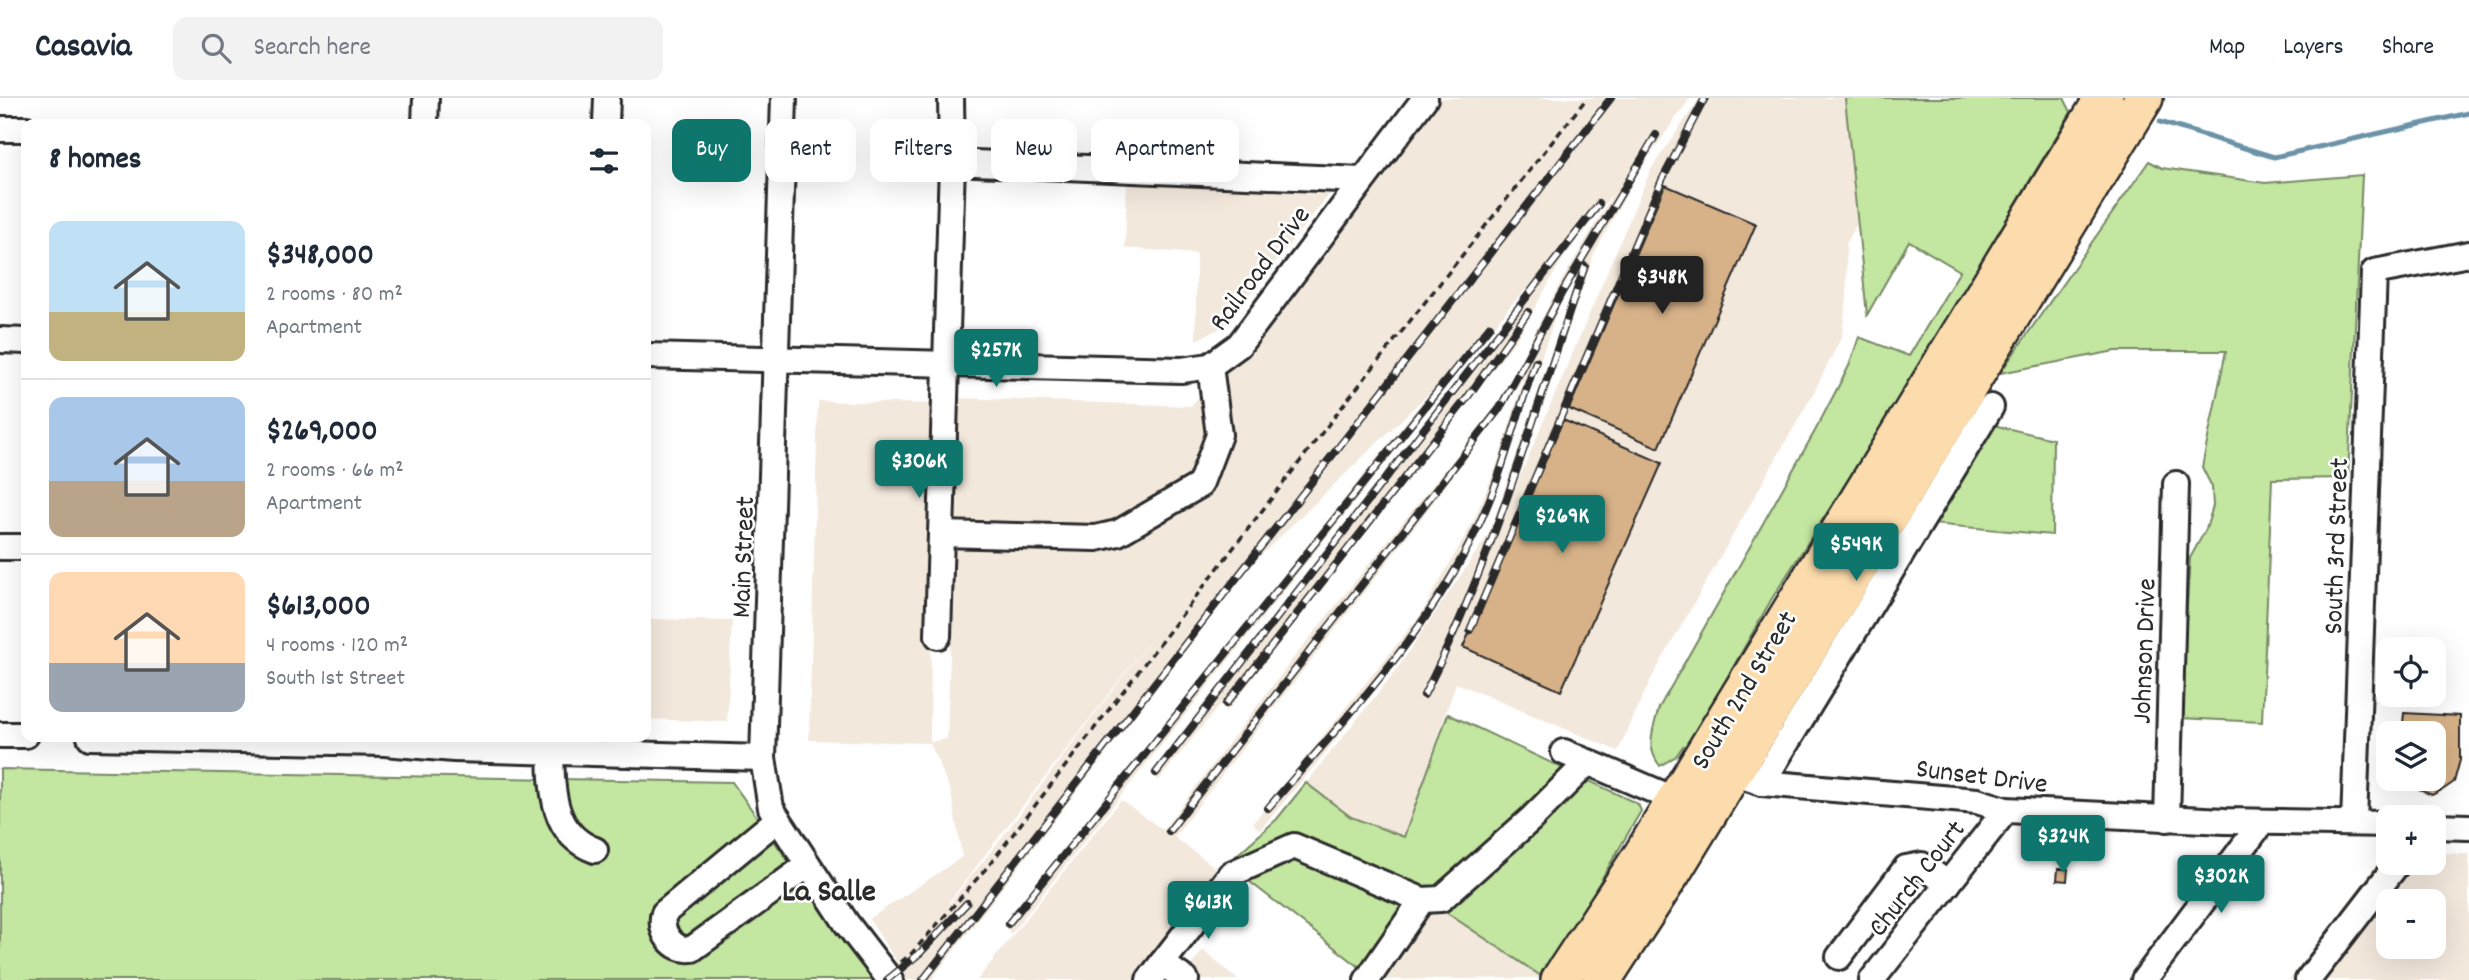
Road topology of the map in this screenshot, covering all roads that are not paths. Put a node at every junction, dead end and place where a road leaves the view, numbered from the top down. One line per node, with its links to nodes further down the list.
1 (426, 98): 8 (street)
2 (607, 98): 9 (street)
3 (785, 98): 21 (street, Main Street)
4 (951, 98): 10 (street)
5 (1425, 98): 15 (street, Railroad Drive)
6 (2104, 98): 13 (highway)
7 (2144, 98): 13 (highway)
8 (425, 119)
9 (606, 119)
10 (951, 119)
11 (0, 128): 12 (street)
12 (21, 129)
13 (2089, 155): 38 (highway, South 2nd Street)
14 (977, 163): 15 (street)
15 (1362, 180): 23 (street, Railroad Drive)
16 (951, 182): 22 (street)
17 (2469, 254): 44 (street, South 3rd Street)
18 (0, 340): 19 (street)
19 (21, 341)
20 (651, 356): 21 (street)
21 (778, 359): 22 (street); 36 (street, Main Street)
22 (945, 365): 23 (street); 26 (street)
23 (1210, 366): 26 (street)
24 (1991, 407): 38 (street)
25 (2176, 484): 42 (street, Johnson Drive)
26 (941, 534): 29 (street)
27 (0, 547): 28 (street)
28 (21, 547)
29 (938, 636)
30 (0, 735): 31 (street)
31 (21, 735)
32 (422, 742): 34 (street)
33 (580, 745): 34 (street); 36 (street)
34 (551, 752): 48 (street)
35 (1564, 752): 37 (street)
36 (763, 758): 41 (street, Main Street)
37 (1588, 762): 39 (street); 52 (street)
38 (1730, 772): 39 (highway, South 2nd Street); 40 (street, Sunset Drive)
39 (1691, 807): 58 (highway, South 2nd Street); 59 (highway, South 2nd Street)
40 (2006, 810): 42 (street, Sunset Drive); 51 (street, Church Court)
41 (778, 819): 49 (street, Main Street); 49 (street)
42 (2167, 819): 43 (street, Sunset Drive)
43 (2262, 822): 44 (street, Sunset Drive); 61 (street)
44 (2354, 823): 45 (street, Sunset Drive)
45 (2376, 824)
46 (2446, 826): 47 (street)
47 (2469, 827)
48 (595, 850)
49 (808, 865): 55 (street, Main Street)
50 (2389, 875): 62 (street)
51 (1948, 884): 53 (street); 60 (street, Church Court)
52 (1422, 900): 54 (street); 57 (street)
53 (1839, 957)
54 (1156, 971): 56 (street)
55 (887, 977)
56 (1186, 980)
57 (1367, 980)
58 (1560, 980)
59 (1602, 980)
60 (1872, 980)
61 (2144, 980)
62 (2308, 980)

